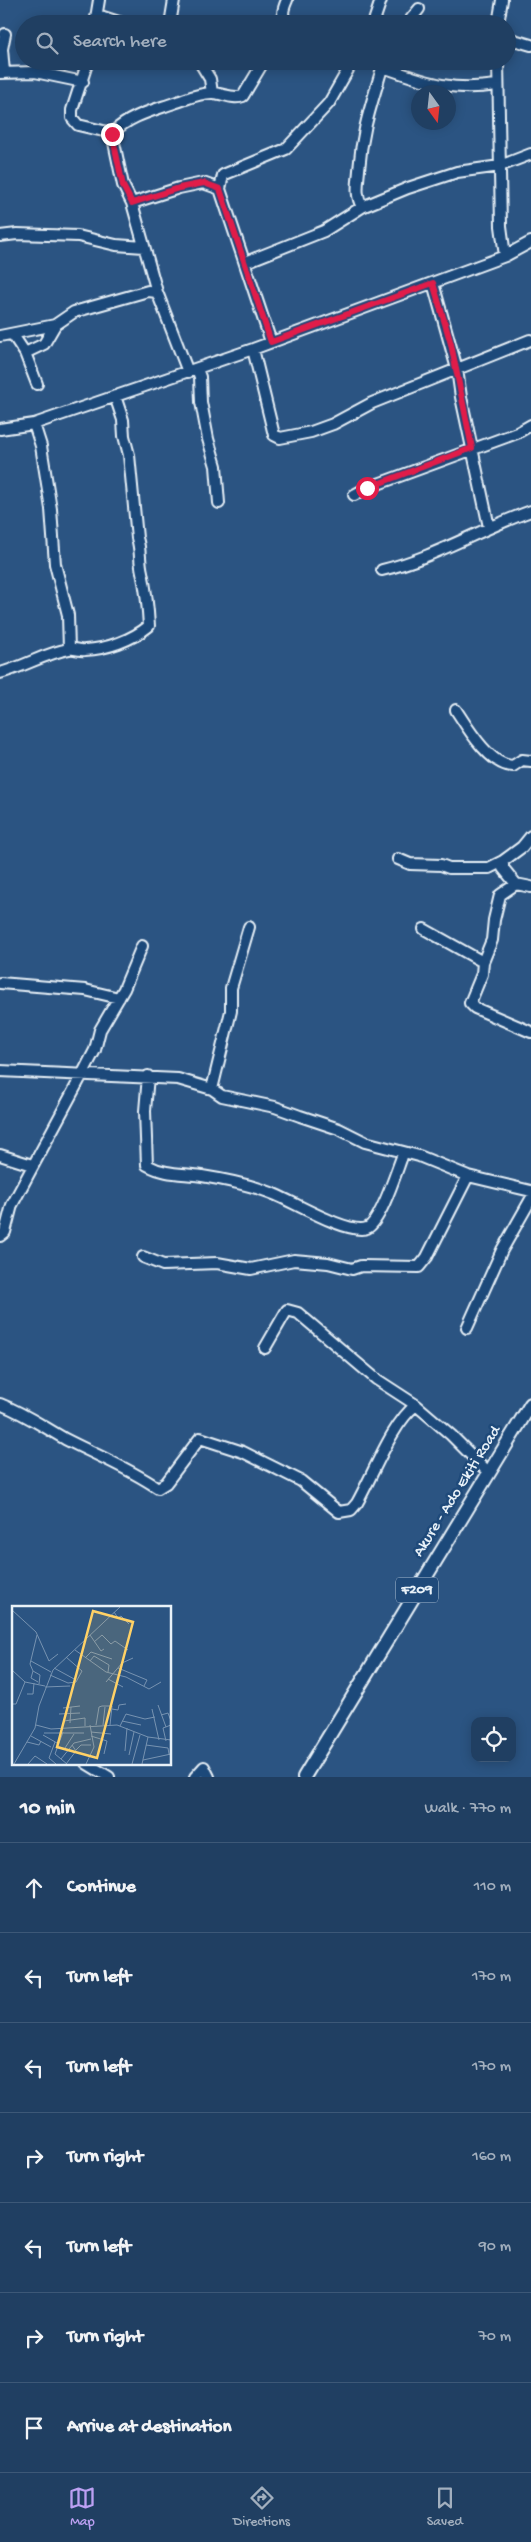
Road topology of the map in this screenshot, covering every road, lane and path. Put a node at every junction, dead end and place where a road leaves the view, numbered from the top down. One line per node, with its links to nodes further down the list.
1 (99, 0): 7 (street)
2 (174, 0): 8 (street)
3 (287, 0): 9 (street)
4 (381, 0): 10 (street)
5 (502, 0): 12 (street)
6 (419, 8): 11 (street)
7 (97, 15)
8 (172, 15)
9 (283, 15)
10 (376, 15)
11 (414, 15)
12 (500, 15)
13 (5, 34): 23 (street)
14 (516, 41): 15 (street)
15 (531, 45)
16 (86, 70): 24 (street)
17 (205, 70): 26 (street)
18 (258, 70): 26 (street)
19 (346, 70): 30 (street)
20 (382, 70): 32 (street)
21 (400, 70): 25 (street)
22 (498, 70): 25 (street)
23 (2, 73): 24 (street)
24 (83, 82): 27 (street)
25 (497, 85): 29 (street)
26 (212, 93): 27 (street)
27 (112, 134): 31 (street)
28 (531, 154): 29 (street)
29 (500, 166): 32 (street); 36 (street)
30 (220, 189): 31 (street); 37 (street)
31 (132, 203): 35 (street)
32 (362, 207): 37 (street)
33 (0, 236): 35 (street)
34 (531, 242): 36 (street)
35 (144, 247): 39 (street)
36 (505, 256): 38 (street)
37 (246, 262): 44 (street)
38 (433, 283): 44 (street); 47 (street)
39 (157, 292): 40 (street); 48 (street)
40 (55, 325): 41 (street); 46 (street)
41 (13, 334): 42 (street); 46 (street)
42 (0, 336)
43 (530, 340): 47 (street)
44 (271, 342): 45 (street)
45 (253, 349): 47 (street); 48 (street)
46 (25, 353): 49 (street)
47 (457, 369): 54 (street)
48 (192, 370): 50 (street); 56 (street)
49 (37, 384)
50 (115, 396): 51 (street); 60 (street)
51 (34, 424): 53 (street); 60 (street)
52 (531, 425): 54 (street)
53 (0, 429)
54 (472, 448): 55 (street); 58 (street)
55 (354, 495)
56 (219, 503)
57 (531, 512): 58 (street)
58 (489, 527): 59 (street)
59 (382, 570)
60 (69, 649): 61 (street)
61 (0, 672)
62 (456, 710): 63 (street)
63 (531, 760)
64 (531, 836): 66 (street)
65 (398, 859): 67 (street)
66 (503, 861): 67 (street); 68 (street)
67 (489, 868): 68 (street)
68 (506, 875): 69 (street)
69 (516, 884): 70 (street); 74 (street)
70 (531, 887)
71 (249, 927): 81 (street)
72 (424, 929): 74 (street)
73 (142, 946): 76 (street)
74 (483, 962): 77 (street)
75 (0, 983): 76 (street)
76 (119, 998): 79 (street)
77 (531, 1032)
78 (0, 1070): 79 (street)
79 (83, 1073): 80 (street); 84 (street)
80 (148, 1076): 81 (street); 82 (street)
81 (212, 1090): 82 (street)
82 (403, 1154): 85 (street)
83 (0, 1155): 84 (street)
84 (32, 1166): 88 (street)
85 (468, 1176): 86 (street); 89 (street)
86 (531, 1191)
87 (531, 1199): 90 (street)
88 (0, 1236)
89 (143, 1257)
90 (467, 1328)
91 (265, 1348): 94 (street)
92 (0, 1404): 94 (street)
93 (531, 1404): 95 (main road, Akure - Ado Ekiti Road / F209)
94 (416, 1405): 95 (street)
95 (489, 1473): 100 (main road, Akure - Ado Ekiti Road / F209)
96 (88, 1764): 97 (street)
97 (109, 1777)
98 (195, 1777): 99 (street)
99 (209, 1777)
100 (304, 1777)

